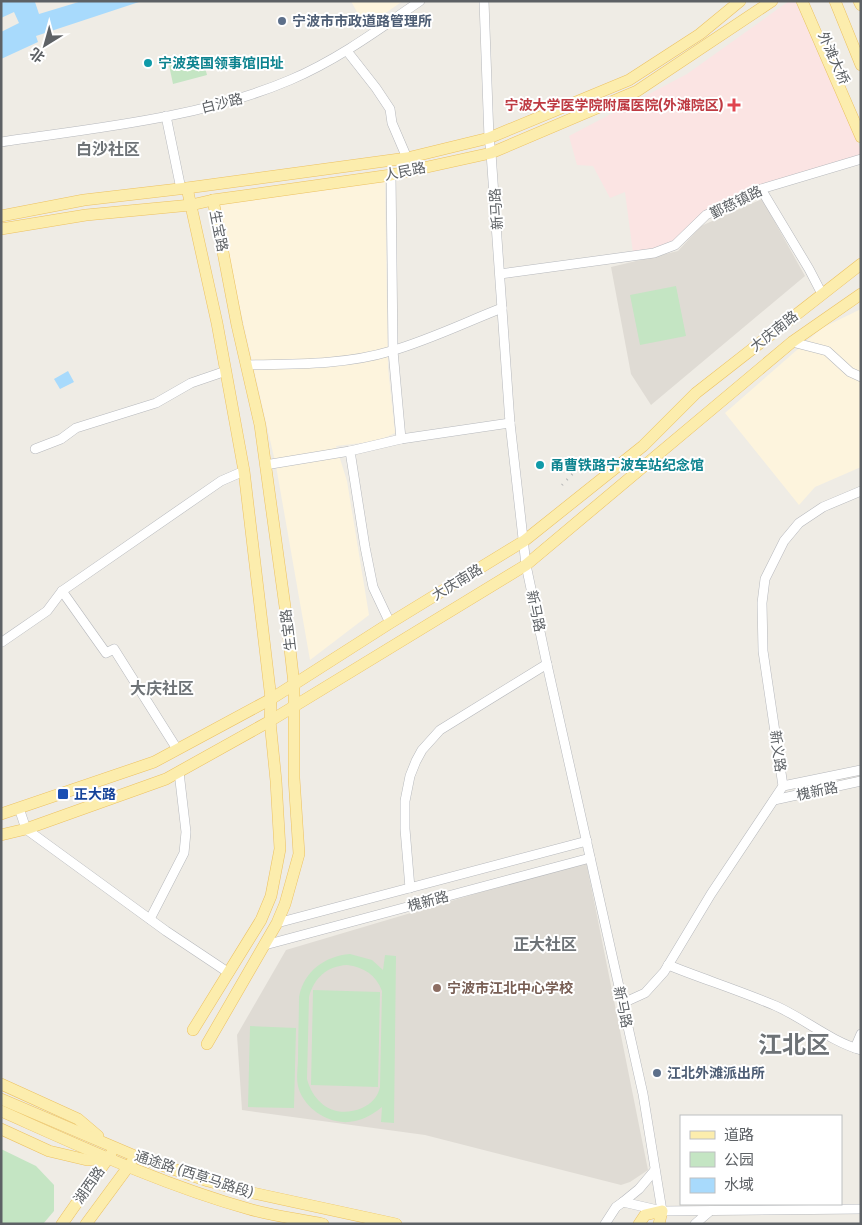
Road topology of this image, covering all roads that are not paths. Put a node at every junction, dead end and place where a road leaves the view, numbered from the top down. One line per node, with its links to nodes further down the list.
1 (420, 1): 10 (street, 白沙路)
2 (484, 1): 15 (street, 新马路)
3 (740, 1): 15 (main road, 人民路)
4 (772, 1): 17 (main road, 人民路)
5 (802, 1): 14 (main road)
6 (809, 1): 13 (main road, 外滩大桥)
7 (834, 1): 11 (main road, 外滩大桥)
8 (859, 1): 9 (main road)
9 (861, 5)
10 (347, 51): 12 (street, 白沙路); 18 (street)
11 (861, 65)
12 (166, 116): 16 (street, 白沙路); 21 (street)
13 (860, 117)
14 (861, 136)
15 (489, 138): 17 (street, 新马路); 18 (main road, 人民路)
16 (1, 142)
17 (491, 153): 20 (main road, 人民路); 28 (street, 新马路)
18 (407, 158): 21 (main road, 人民路)
19 (861, 159): 22 (street, 鄞慈镇路)
20 (391, 175): 23 (main road, 人民路); 33 (street)
21 (184, 188): 24 (main road, 生宝路); 25 (main road, 人民路)
22 (761, 189): 28 (street, 鄞慈镇路); 29 (street)
23 (213, 200): 24 (main road, 人民路); 34 (main road, 生宝路)
24 (191, 205): 26 (main road, 人民路); 35 (main road, 生宝路)
25 (1, 216)
26 (1, 230)
27 (861, 264): 29 (main road, 大庆南路)
28 (500, 274): 31 (street, 新马路)
29 (822, 294): 44 (main road, 大庆南路)
30 (861, 294): 32 (main road, 大庆南路)
31 (502, 308): 33 (street); 37 (street, 新马路)
32 (792, 342): 36 (street); 45 (main road, 大庆南路)
33 (393, 350): 34 (street); 38 (street)
34 (246, 365): 41 (main road, 生宝路)
35 (226, 371): 39 (street); 42 (main road, 生宝路)
36 (861, 377)
37 (510, 422): 38 (street); 44 (street, 新马路)
38 (401, 439): 40 (street)
39 (35, 449)
40 (350, 451): 41 (street); 47 (street)
41 (265, 465): 50 (main road, 生宝路)
42 (244, 471): 46 (street); 51 (main road, 生宝路)
43 (861, 491): 58 (street, 新义路)
44 (524, 541): 45 (street, 新马路); 47 (main road, 大庆南路)
45 (526, 564): 49 (street, 新马路); 52 (main road, 大庆南路)
46 (62, 591): 48 (street); 54 (street)
47 (390, 623): 50 (main road, 大庆南路)
48 (1, 641)
49 (547, 664): 64 (street, 新马路); 66 (street)
50 (294, 684): 51 (main road, 大庆南路); 52 (main road, 生宝路)
51 (271, 699): 53 (main road, 生宝路); 54 (main road, 大庆南路)
52 (295, 704): 53 (main road, 大庆南路); 68 (main road, 生宝路)
53 (270, 720): 56 (main road, 大庆南路); 71 (main road, 生宝路)
54 (177, 749): 60 (main road, 大庆南路)
55 (861, 770): 58 (street, 槐新路)
56 (179, 772): 62 (main road, 大庆南路); 67 (street)
57 (861, 781): 59 (street, 槐新路)
58 (783, 786): 59 (street, 新义路)
59 (774, 800): 70 (street, 新义路)
60 (19, 808): 61 (main road, 大庆南路); 62 (street)
61 (1, 814)
62 (26, 829): 63 (main road, 大庆南路); 67 (street)
63 (1, 835)
64 (587, 841): 65 (street, 新马路); 66 (street, 槐新路)
65 (590, 858): 69 (street, 槐新路); 72 (street, 新马路)
66 (410, 888): 68 (street, 槐新路)
67 (150, 919): 71 (street)
68 (277, 923): 69 (main road, 生宝路)
69 (265, 945): 75 (main road, 生宝路)
70 (668, 965): 72 (street, 新义路); 76 (street)
71 (229, 973): 73 (main road, 生宝路)
72 (622, 1003): 85 (street, 新马路)
73 (193, 1030)
74 (861, 1034): 76 (street)
75 (207, 1044)
76 (858, 1049)
77 (1, 1084): 81 (main road)
78 (1, 1099): 81 (main road, 通途路 (西草马路段))
79 (1, 1111): 83 (main road, 通途路 (西草马路段))
80 (1, 1129): 83 (main road)
81 (111, 1145): 82 (main road, 通途路 (西草马路段)); 83 (main road, 湖西路)
82 (136, 1156): 84 (main road, 湖西路); 93 (main road, 通途路 (西草马路段))
83 (108, 1158): 84 (main road, 通途路 (西草马路段)); 90 (main road, 湖西路)
84 (128, 1167): 91 (main road, 湖西路); 92 (main road, 通途路 (西草马路段))
85 (655, 1170): 86 (street); 89 (street, 新马路)
86 (623, 1202): 89 (street); 94 (street)
87 (710, 1210): 88 (street); 89 (street); 97 (street)
88 (861, 1210)
89 (662, 1211): 95 (main road); 96 (main road)
90 (62, 1224)
91 (86, 1224)
92 (323, 1224)
93 (396, 1224)
94 (605, 1224)
95 (639, 1224)
96 (659, 1224)
97 (695, 1224)

